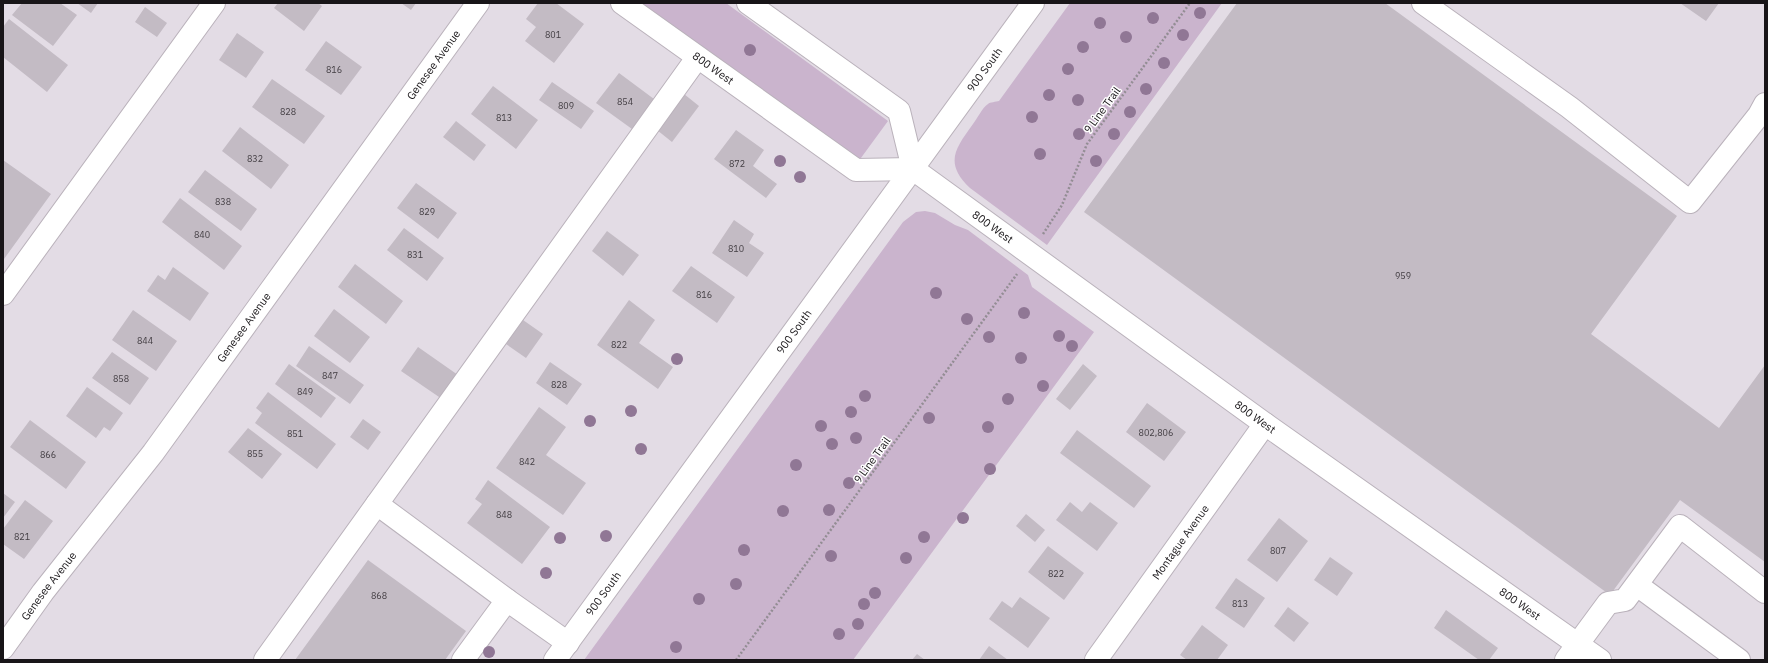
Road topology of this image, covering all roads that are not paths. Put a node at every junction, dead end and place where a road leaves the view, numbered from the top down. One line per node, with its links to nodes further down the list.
1 (214, 3): 10 (street)
2 (478, 3): 16 (street, Genesee Avenue)
3 (622, 3): 7 (street, 800 West)
4 (748, 3): 9 (street)
5 (1033, 3): 9 (street, 900 South)
6 (1423, 3): 8 (street)
7 (697, 58): 9 (street, 800 West); 12 (street)
8 (1765, 104)
9 (913, 169): 11 (street, 800 West); 17 (street, 900 South)
10 (3, 294)
11 (1265, 424): 18 (street, 800 West); 21 (street, Montague Avenue)
12 (377, 504): 15 (street); 19 (street)
13 (1637, 584): 14 (street); 18 (street); 23 (street)
14 (1765, 592)
15 (507, 600): 17 (street); 20 (street)
16 (3, 648)
17 (561, 652)
18 (1572, 652): 22 (street, 800 West)
19 (265, 660)
20 (463, 660)
21 (1096, 660)
22 (1600, 660)
23 (1739, 660)

